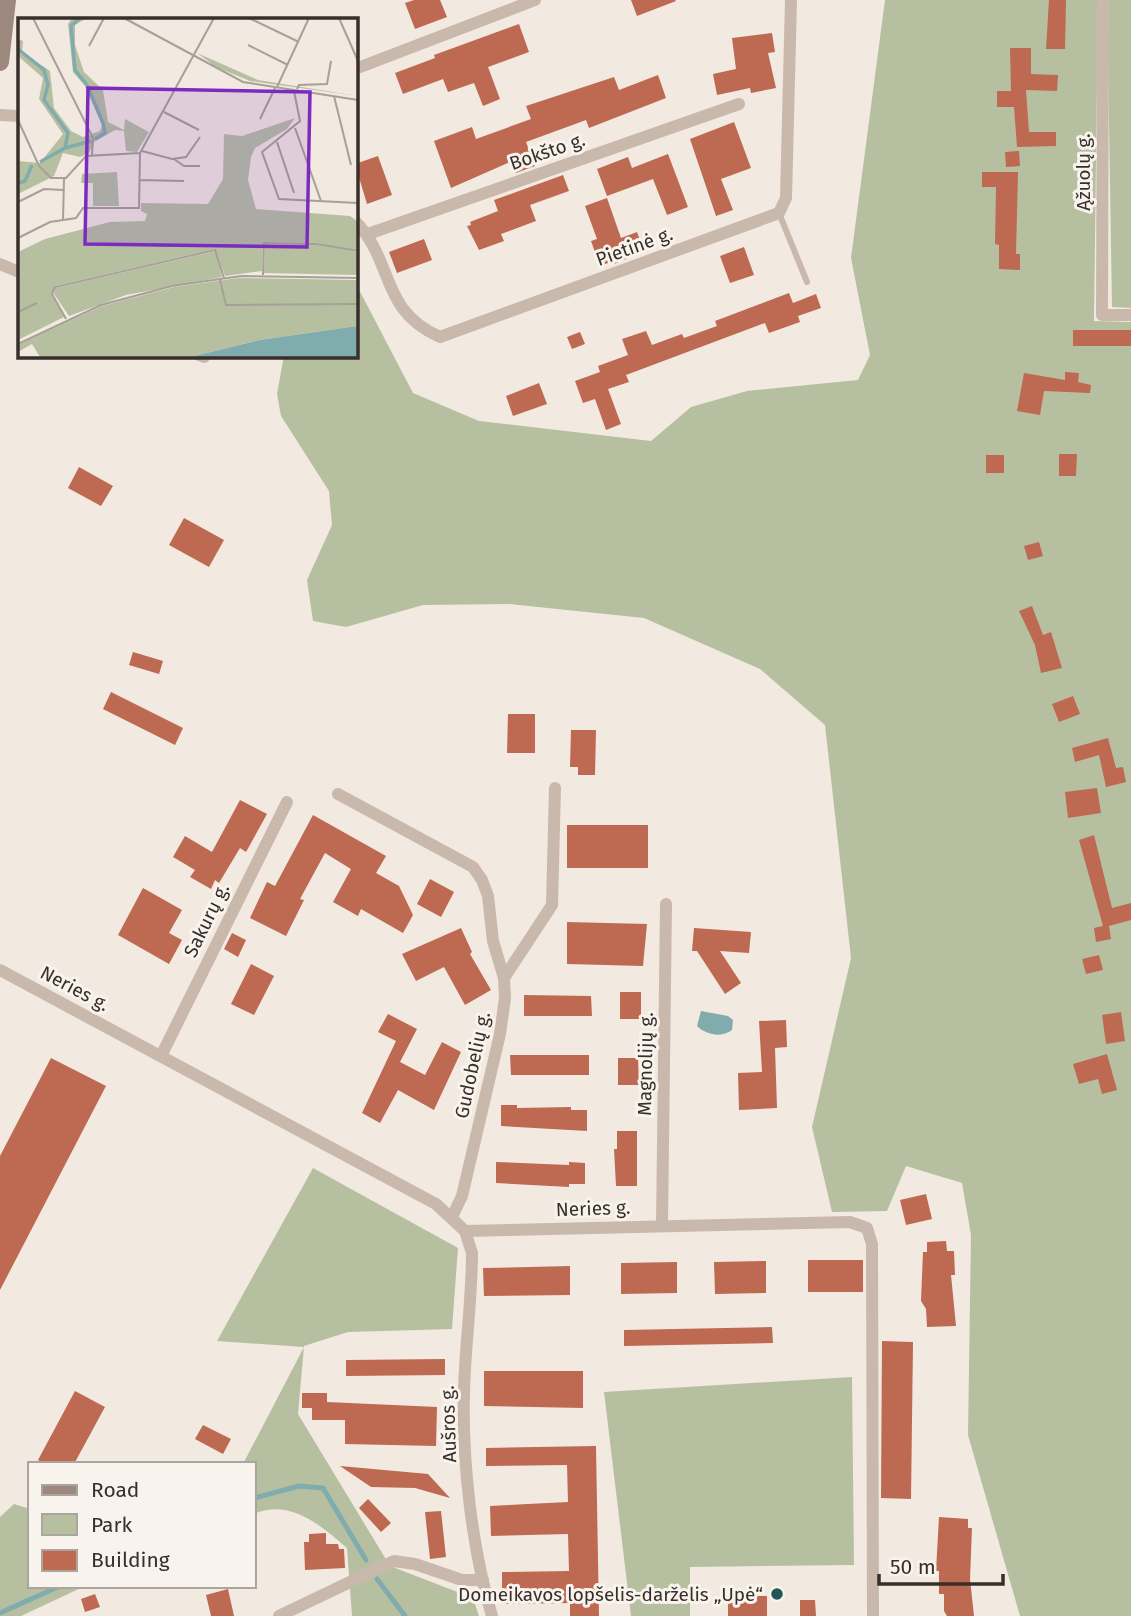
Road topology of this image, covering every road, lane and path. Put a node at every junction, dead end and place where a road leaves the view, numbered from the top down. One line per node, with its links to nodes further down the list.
1 (7, 0): 5 (main road)
2 (535, 0): 6 (street)
3 (791, 0): 10 (street)
4 (1103, 0): 16 (street, Ąžuolų g.)
5 (0, 62)
6 (357, 68)
7 (739, 104): 12 (street, Bokšto g.)
8 (0, 115): 9 (street)
9 (18, 116)
10 (779, 213): 12 (street, Pietinė g.); 15 (lane)
11 (357, 223): 12 (street, Pietinė g.)
12 (368, 234)
13 (0, 264): 14 (street)
14 (18, 272)
15 (807, 282)
16 (1131, 315)
17 (555, 788): 22 (street)
18 (338, 794): 22 (street, Gudobelių g.)
19 (287, 802): 23 (street, Sakurų g.)
20 (666, 904): 25 (street, Magnolijų g.)
21 (0, 970): 23 (street, Neries g.)
22 (504, 978): 24 (street, Gudobelių g.)
23 (161, 1056): 24 (street, Neries g.)
24 (452, 1217): 26 (street, Neries g.)
25 (662, 1225): 26 (street, Neries g.); 30 (street, Neries g.)
26 (465, 1231): 27 (street, Aušros g.)
27 (483, 1580): 28 (street); 29 (street, Aušros g.)
28 (279, 1616)
29 (492, 1616)
30 (873, 1616)

